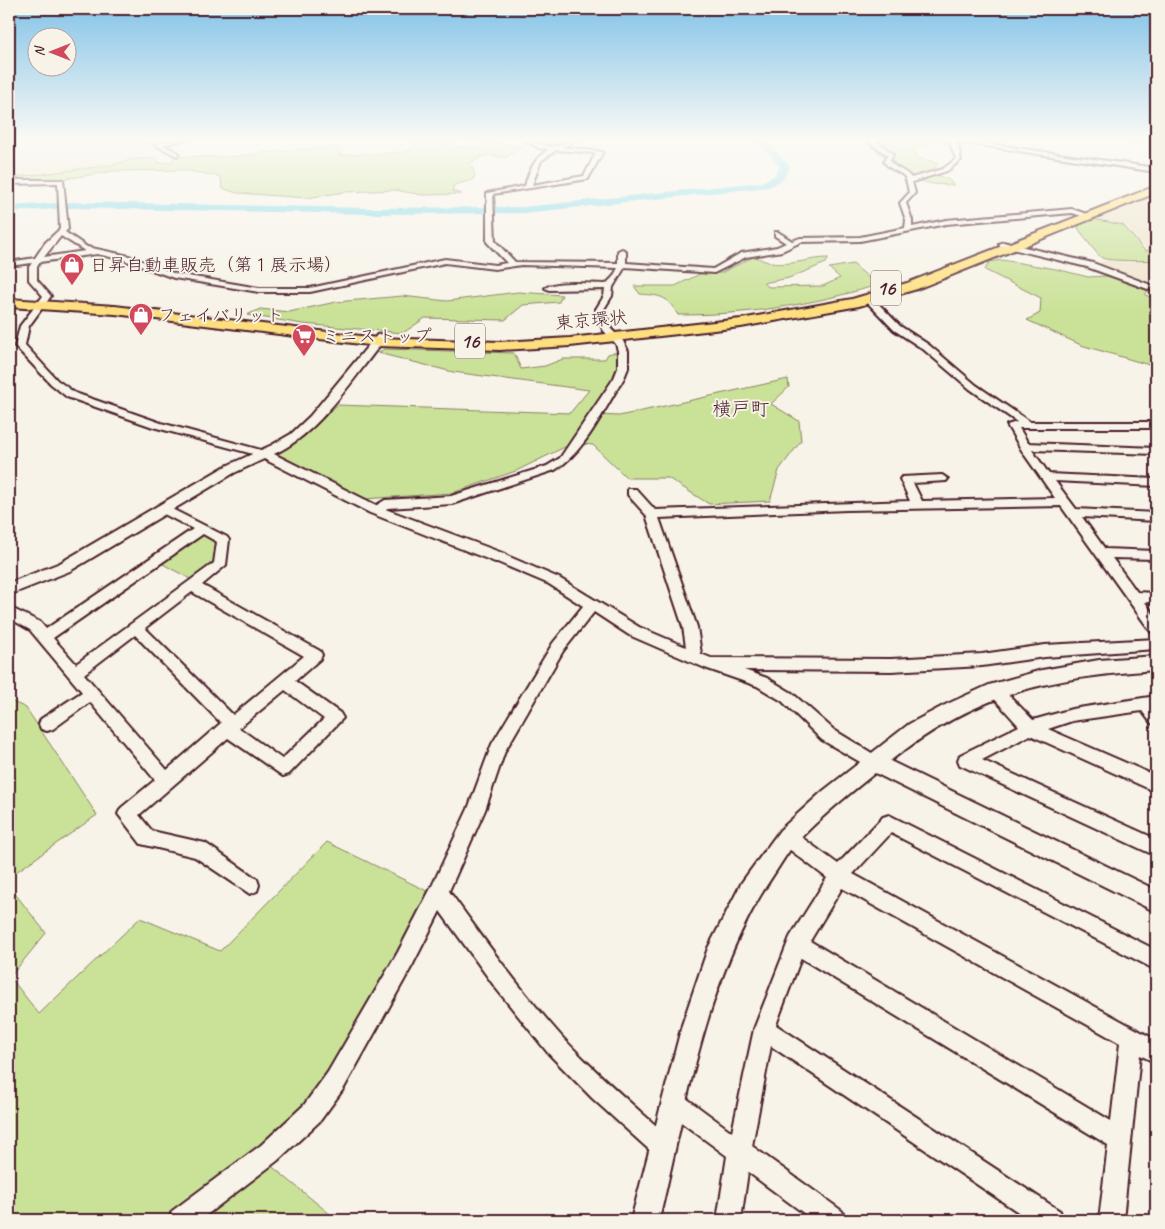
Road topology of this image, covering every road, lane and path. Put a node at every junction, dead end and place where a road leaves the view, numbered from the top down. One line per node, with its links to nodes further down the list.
1 (63, 195): 8 (street)
2 (490, 195): 16 (street)
3 (910, 195): 7 (street)
4 (1130, 195): 6 (highway, 東京環状 / 16)
5 (1139, 195): 6 (highway, 東京環状 / 16)
6 (1085, 215): 7 (street); 11 (highway, 東京環状 / 16)
7 (908, 230): 10 (street)
8 (62, 233): 12 (street); 14 (street)
9 (778, 234): 10 (street)
10 (791, 243): 17 (street)
11 (1007, 246): 20 (street); 22 (highway, 東京環状 / 16); 25 (highway, 東京環状 / 16)
12 (97, 251): 14 (street); 16 (street)
13 (622, 251): 17 (street)
14 (36, 261): 15 (street); 23 (street)
15 (9, 264)
16 (513, 264): 17 (street)
17 (624, 265): 19 (street)
18 (549, 288): 19 (street)
19 (609, 288): 25 (street)
20 (1156, 290)
21 (9, 299): 23 (highway, 東京環状 / 16)
22 (869, 299): 25 (highway, 東京環状 / 16); 28 (street)
23 (44, 302): 24 (highway, 東京環状 / 16); 26 (highway, 東京環状 / 16); 31 (street)
24 (9, 303)
25 (614, 335): 26 (highway, 東京環状 / 16); 39 (street)
26 (379, 340): 31 (street)
27 (1153, 424): 28 (street)
28 (1028, 425): 29 (street)
29 (1024, 446): 30 (street); 32 (street)
30 (1156, 451)
31 (264, 454): 38 (street); 39 (street)
32 (1046, 477): 34 (street); 36 (street)
33 (942, 479): 37 (street)
34 (1156, 482)
35 (632, 492): 41 (street)
36 (1065, 502): 37 (street); 40 (street)
37 (917, 504): 41 (street)
38 (164, 509): 43 (street); 48 (street)
39 (374, 510): 46 (street)
40 (1073, 513): 42 (street); 44 (street)
41 (652, 514): 57 (street)
42 (1156, 517)
43 (202, 529): 47 (street); 55 (street)
44 (1101, 553): 45 (street); 49 (street)
45 (1156, 556)
46 (500, 558): 51 (street)
47 (192, 586): 53 (street); 61 (street)
48 (9, 589)
49 (1134, 597): 50 (street); 54 (street)
50 (1156, 598)
51 (591, 606): 57 (street); 76 (street)
52 (9, 612): 55 (street)
53 (136, 627): 60 (street); 67 (street)
54 (1156, 628)
55 (43, 638): 60 (street)
56 (1156, 644): 59 (street)
57 (694, 657): 59 (street)
58 (1156, 663): 62 (street)
59 (710, 664): 69 (street)
60 (74, 674): 63 (street)
61 (284, 681): 67 (street); 67 (street)
62 (995, 690): 68 (street); 69 (street)
63 (92, 693): 66 (street); 70 (street)
64 (1151, 703): 65 (street); 68 (street)
65 (1156, 718)
66 (47, 724)
67 (230, 726): 70 (street)
68 (1030, 728): 71 (street); 73 (street)
69 (874, 763): 72 (street); 77 (street)
70 (165, 780): 75 (street)
71 (1156, 784)
72 (787, 837): 74 (street); 83 (street)
73 (1156, 848)
74 (839, 876): 78 (street); 79 (street); 81 (street)
75 (250, 885)
76 (439, 893): 85 (street); 87 (street)
77 (1156, 902)
78 (797, 944): 80 (street); 84 (street)
79 (1156, 960)
80 (764, 1029): 86 (street); 91 (street)
81 (1132, 1038): 82 (street); 84 (street)
82 (1156, 1052)
83 (674, 1102): 85 (street); 86 (street)
84 (1121, 1140): 92 (street)
85 (663, 1147): 88 (street)
86 (740, 1150): 89 (street); 90 (street)
87 (182, 1220)
88 (644, 1220)
89 (728, 1220)
90 (833, 1220)
91 (1051, 1220)
92 (1111, 1220)

